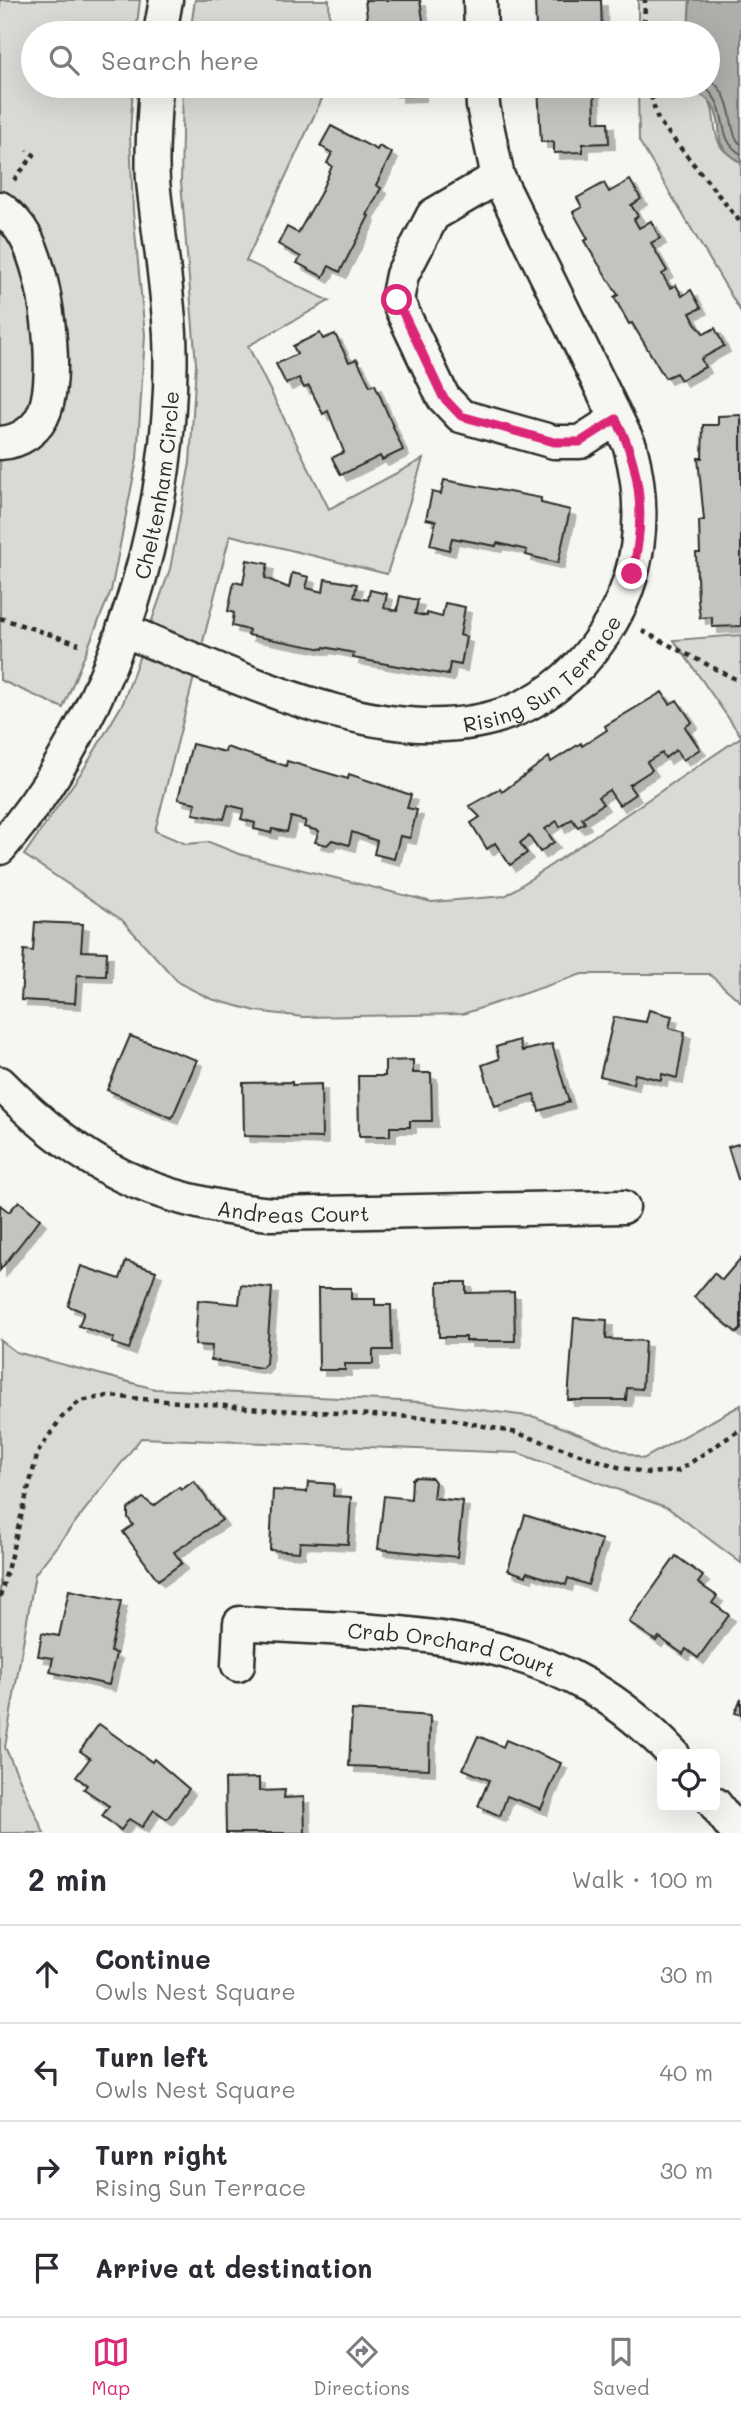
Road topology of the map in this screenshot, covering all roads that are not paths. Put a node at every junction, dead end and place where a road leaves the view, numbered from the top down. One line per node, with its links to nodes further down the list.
1 (166, 0): 3 (street)
2 (480, 0): 4 (street)
3 (162, 21)
4 (481, 21)
5 (155, 98): 11 (street, Cheltenham Circle)
6 (483, 98): 7 (street, Rising Sun Terrace)
7 (498, 177): 9 (street, Rising Sun Terrace); 9 (street)
8 (4, 197): 10 (street)
9 (616, 419): 11 (street, Rising Sun Terrace)
10 (0, 443)
11 (123, 630): 12 (street, Cheltenham Circle)
12 (0, 848)
13 (0, 1083): 14 (street, Andreas Court)
14 (623, 1207)
15 (238, 1665): 16 (street, Crab Orchard Court)
16 (669, 1749)
17 (720, 1811): 18 (street)
18 (737, 1833)

